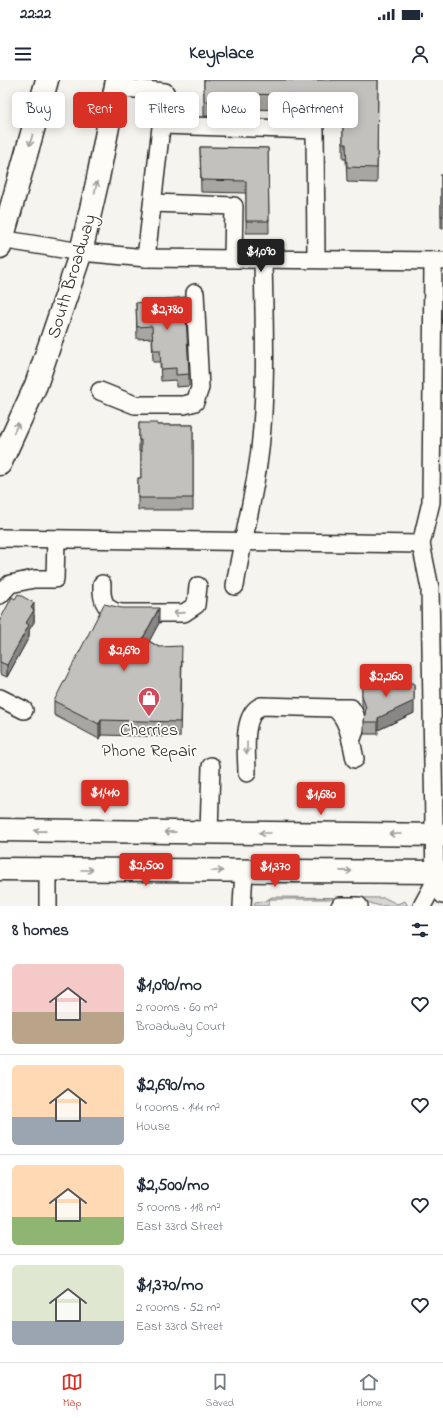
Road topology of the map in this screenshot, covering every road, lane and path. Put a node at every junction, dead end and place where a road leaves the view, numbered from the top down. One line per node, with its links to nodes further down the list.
1 (47, 80): 7 (main road, one-way to 7)
2 (117, 83): 3 (street); 8 (main road, South Broadway, one-way to 2)
3 (165, 92)
4 (199, 126): 12 (street)
5 (162, 128): 6 (street)
6 (153, 203): 9 (street); 10 (street)
7 (1, 242): 8 (street)
8 (81, 252): 9 (street); 16 (main road, South Broadway, one-way to 8)
9 (146, 258): 10 (street)
10 (233, 258): 11 (street)
11 (264, 258): 12 (street); 19 (street)
12 (316, 258): 13 (street)
13 (438, 261): 20 (street)
14 (195, 293): 15 (street)
15 (100, 391)
16 (0, 464)
17 (0, 538): 18 (street)
18 (56, 539): 19 (street); 24 (street)
19 (242, 542): 20 (street); 23 (street)
20 (421, 544): 30 (street)
21 (102, 584): 22 (street, one-way to 21)
22 (198, 586)
23 (235, 586)
24 (0, 595)
25 (0, 698): 26 (street)
26 (24, 710)
27 (443, 752): 30 (street)
28 (355, 759): 31 (street, one-way to 31)
29 (211, 766): 33 (street)
30 (433, 768): 34 (street)
31 (247, 773)
32 (0, 830): 33 (main road, one-way to 32)
33 (209, 833): 34 (main road, one-way to 33)
34 (439, 834): 38 (street)
35 (0, 869): 36 (main road)
36 (48, 870): 37 (main road, one-way to 37); 39 (street)
37 (244, 871): 38 (main road, one-way to 38); 40 (street)
38 (439, 880): 43 (street)
39 (48, 906)
40 (242, 906)
41 (340, 906): 42 (street)
42 (359, 906)
43 (422, 906)

